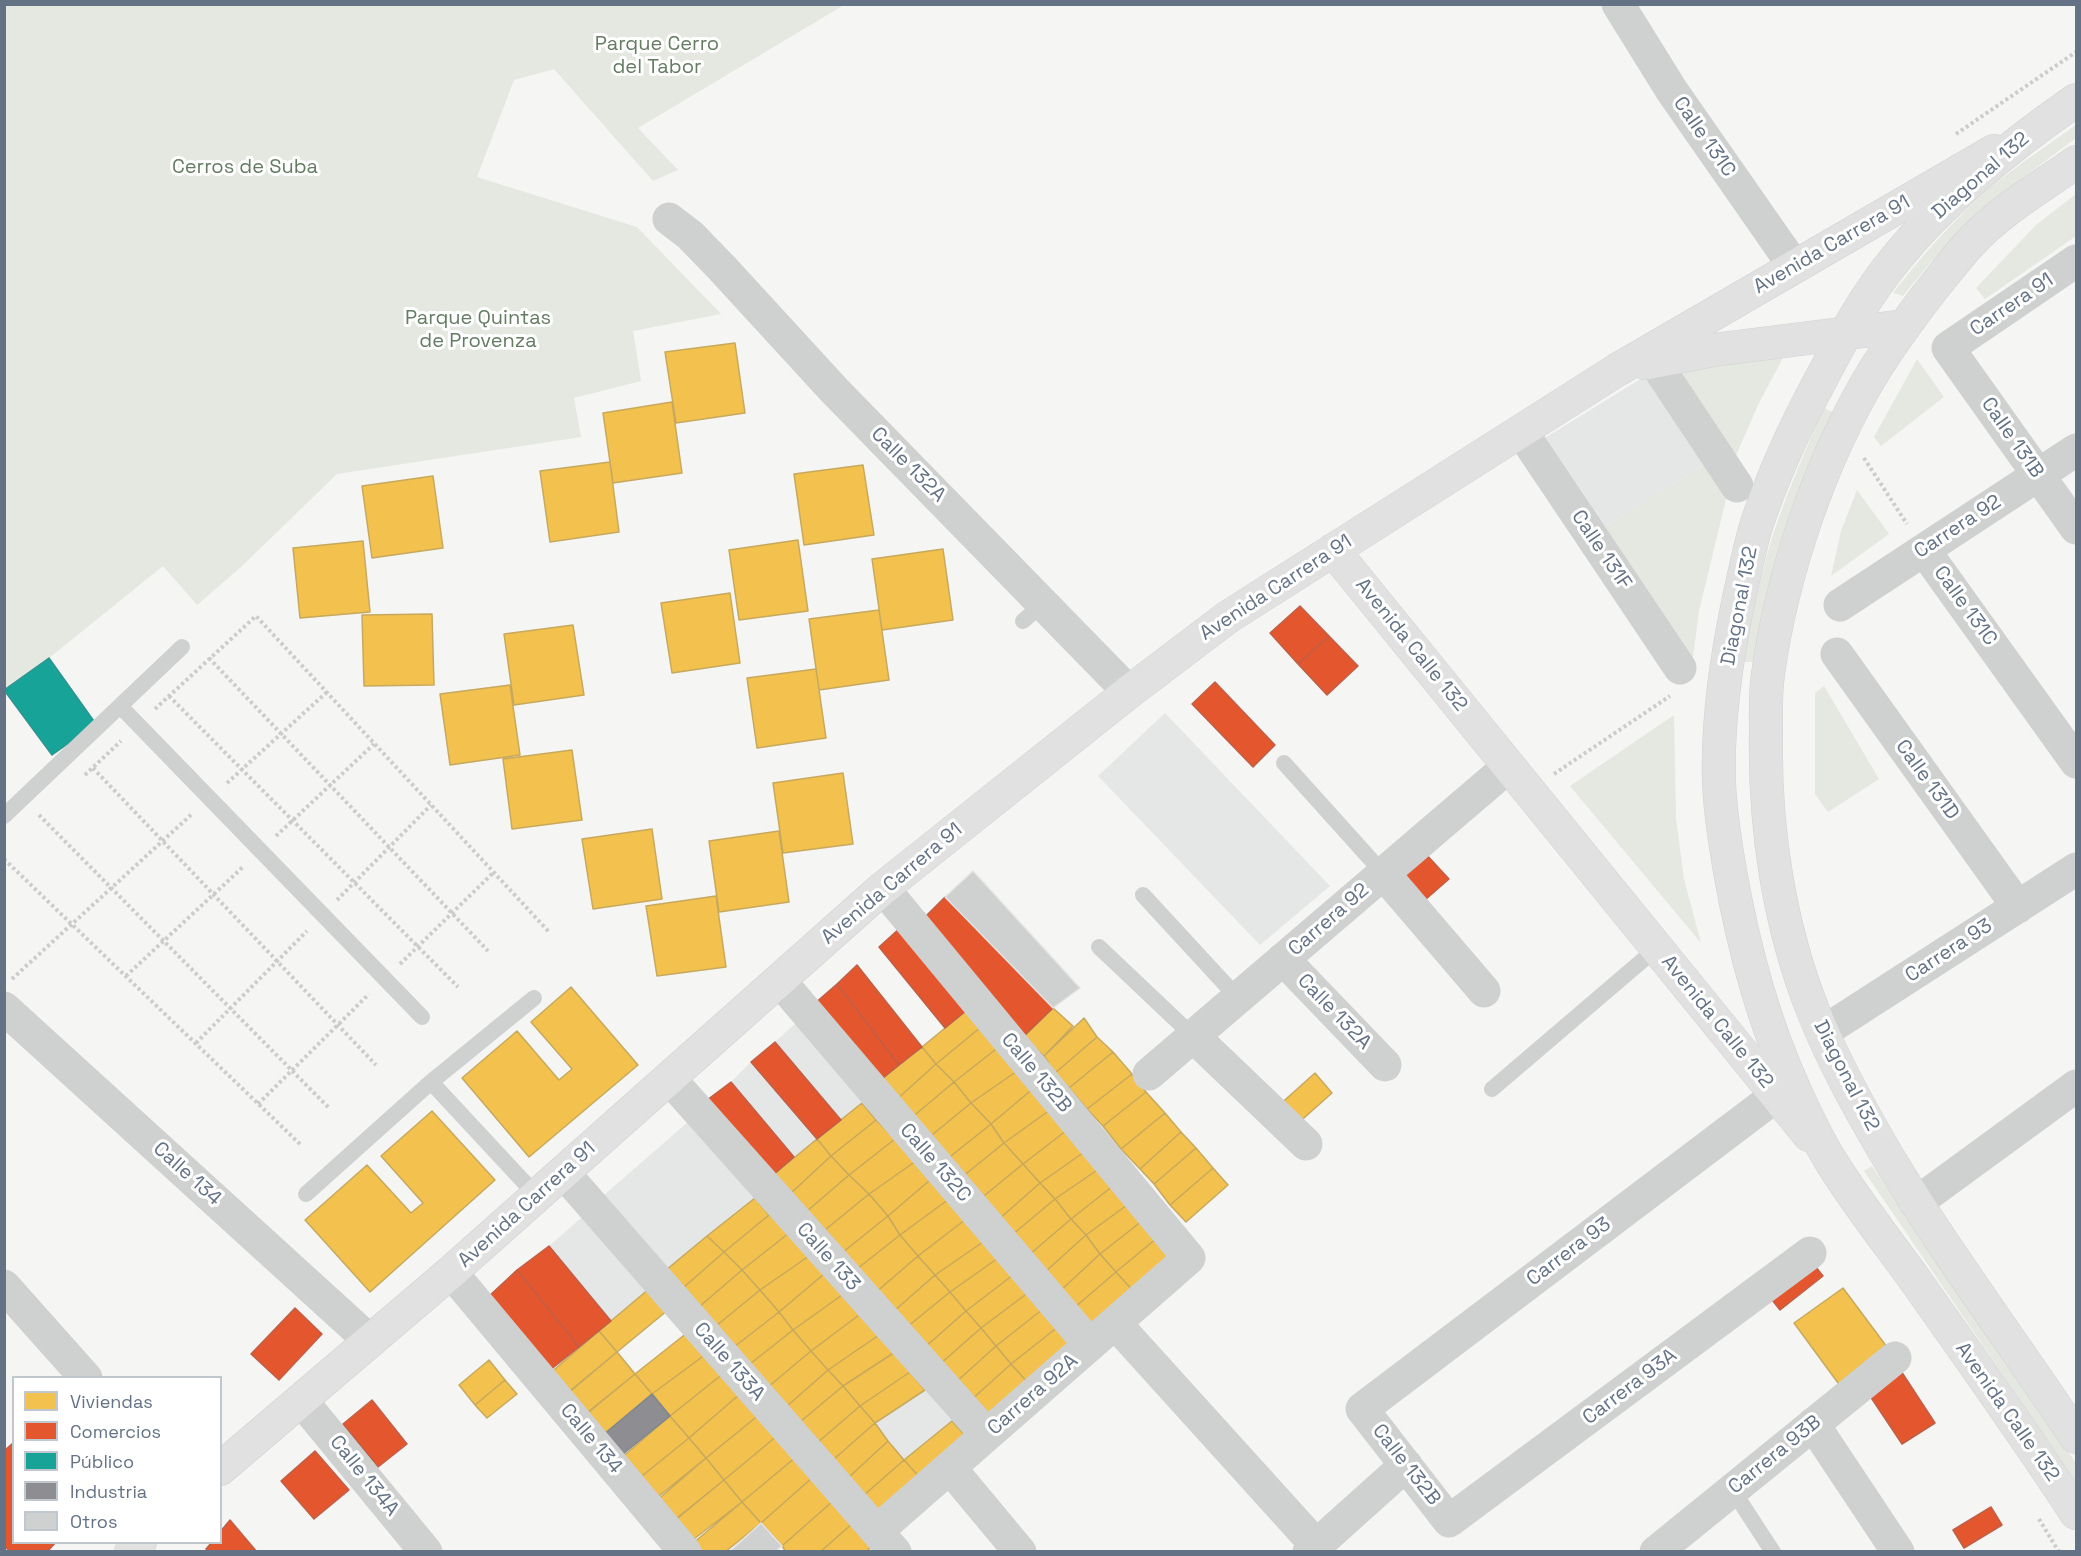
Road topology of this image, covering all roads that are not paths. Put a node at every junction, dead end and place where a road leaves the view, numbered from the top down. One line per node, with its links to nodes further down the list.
1 (1618, 4): 7 (street, Calle 131C)
2 (2076, 100): 3 (main road, Avenida Carrera 91)
3 (2037, 127): 7 (main road, Avenida Carrera 91); 9 (main road, Diagonal 132)
4 (2076, 162): 8 (main road)
5 (680, 227): 24 (street, Calle 132A)
6 (2076, 261): 10 (street, Carrera 91)
7 (1794, 266): 12 (main road, Avenida Carrera 91)
8 (1904, 326): 9 (main road, Avenida Carrera 91); 44 (main road, Diagonal 132)
9 (1845, 333): 11 (main road, Avenida Carrera 91); 54 (main road, Diagonal 132)
10 (1948, 348): 15 (street, Calle 131B)
11 (1654, 361): 12 (main road, Avenida Carrera 91); 16 (street)
12 (1617, 370): 13 (main road, Avenida Carrera 91)
13 (1521, 431): 18 (main road, Avenida Carrera 91); 23 (street, Calle 131F)
14 (2076, 450): 15 (street, Carrera 92)
15 (2038, 475): 17 (street, Calle 131B); 19 (street, Carrera 92)
16 (1737, 486)
17 (2076, 528)
18 (1333, 550): 24 (main road, Avenida Carrera 91); 28 (main road, Avenida Calle 132)
19 (1924, 550): 20 (street, Carrera 92); 26 (street, Calle 131C)
20 (1840, 605)
21 (182, 647): 25 (lane)
22 (1837, 654): 34 (street, Calle 131D)
23 (1676, 682)
24 (1129, 692): 32 (main road, Avenida Carrera 91)
25 (120, 706): 29 (lane); 43 (lane)
26 (2076, 762)
27 (1284, 763): 31 (lane)
28 (1509, 766): 31 (street, Carrera 92); 36 (main road, Avenida Calle 132)
29 (4, 816)
30 (2076, 869): 34 (street, Carrera 93)
31 (1383, 873): 37 (street, Carrera 92); 39 (street)
32 (883, 888): 38 (main road, Avenida Carrera 91); 60 (street, Calle 132B)
33 (1143, 895): 41 (lane)
34 (2018, 907): 44 (street, Carrera 93)
35 (1099, 947): 45 (lane)
36 (1657, 948): 51 (lane); 52 (main road, Avenida Calle 132)
37 (1283, 959): 41 (street, Carrera 92); 46 (street, Calle 132A)
38 (780, 981): 48 (main road, Avenida Carrera 91); 65 (street, Calle 132C)
39 (1484, 991)
40 (534, 998): 49 (lane)
41 (1238, 998): 45 (street, Carrera 92)
42 (4, 1008): 64 (street, Calle 134)
43 (422, 1017)
44 (1822, 1032): 58 (main road, Diagonal 132)
45 (1193, 1036): 47 (street, Carrera 92); 53 (street)
46 (1384, 1065)
47 (1149, 1074)
48 (669, 1078): 55 (main road, Avenida Carrera 91); 72 (street, Calle 133)
49 (431, 1082): 56 (lane); 57 (lane)
50 (2076, 1086): 58 (street)
51 (1492, 1089)
52 (1777, 1095): 54 (main road, Avenida Calle 132); 69 (street, Carrera 93)
53 (1306, 1144)
54 (1832, 1163): 77 (main road, Avenida Calle 132)
55 (563, 1172): 57 (main road, Avenida Carrera 91); 79 (street, Calle 133A)
56 (306, 1194)
57 (537, 1196): 61 (main road, Avenida Carrera 91)
58 (1916, 1203): 71 (main road)
59 (1810, 1253): 78 (street, Carrera 93A)
60 (1189, 1258): 63 (street, Carrera 92A)
61 (451, 1272): 64 (main road, Avenida Carrera 91); 82 (street, Calle 134)
62 (4, 1286): 67 (street)
63 (1115, 1323): 65 (street, Carrera 92A); 80 (street)
64 (370, 1341): 68 (main road, Avenida Carrera 91)
65 (1090, 1345): 72 (street, Carrera 92A)
66 (1895, 1358): 70 (street, Carrera 93B)
67 (85, 1376)
68 (301, 1400): 74 (main road, Avenida Carrera 91); 81 (street, Calle 134A)
69 (1362, 1409): 73 (street, Calle 132B)
70 (1813, 1425): 76 (street, Carrera 93B); 86 (street)
71 (2074, 1428)
72 (987, 1435): 75 (street, Carrera 92A)
73 (1406, 1465): 78 (street, Calle 132B); 80 (street)
74 (222, 1467)
75 (950, 1468): 79 (street, Carrera 92A); 83 (street)
76 (1732, 1489): 84 (street, Carrera 93B); 85 (lane)
77 (2076, 1513)
78 (1449, 1521)
79 (886, 1541)
80 (1312, 1548)
81 (426, 1551)
82 (685, 1551)
83 (1020, 1551)
84 (1656, 1551)
85 (1773, 1551)
86 (1898, 1551)

